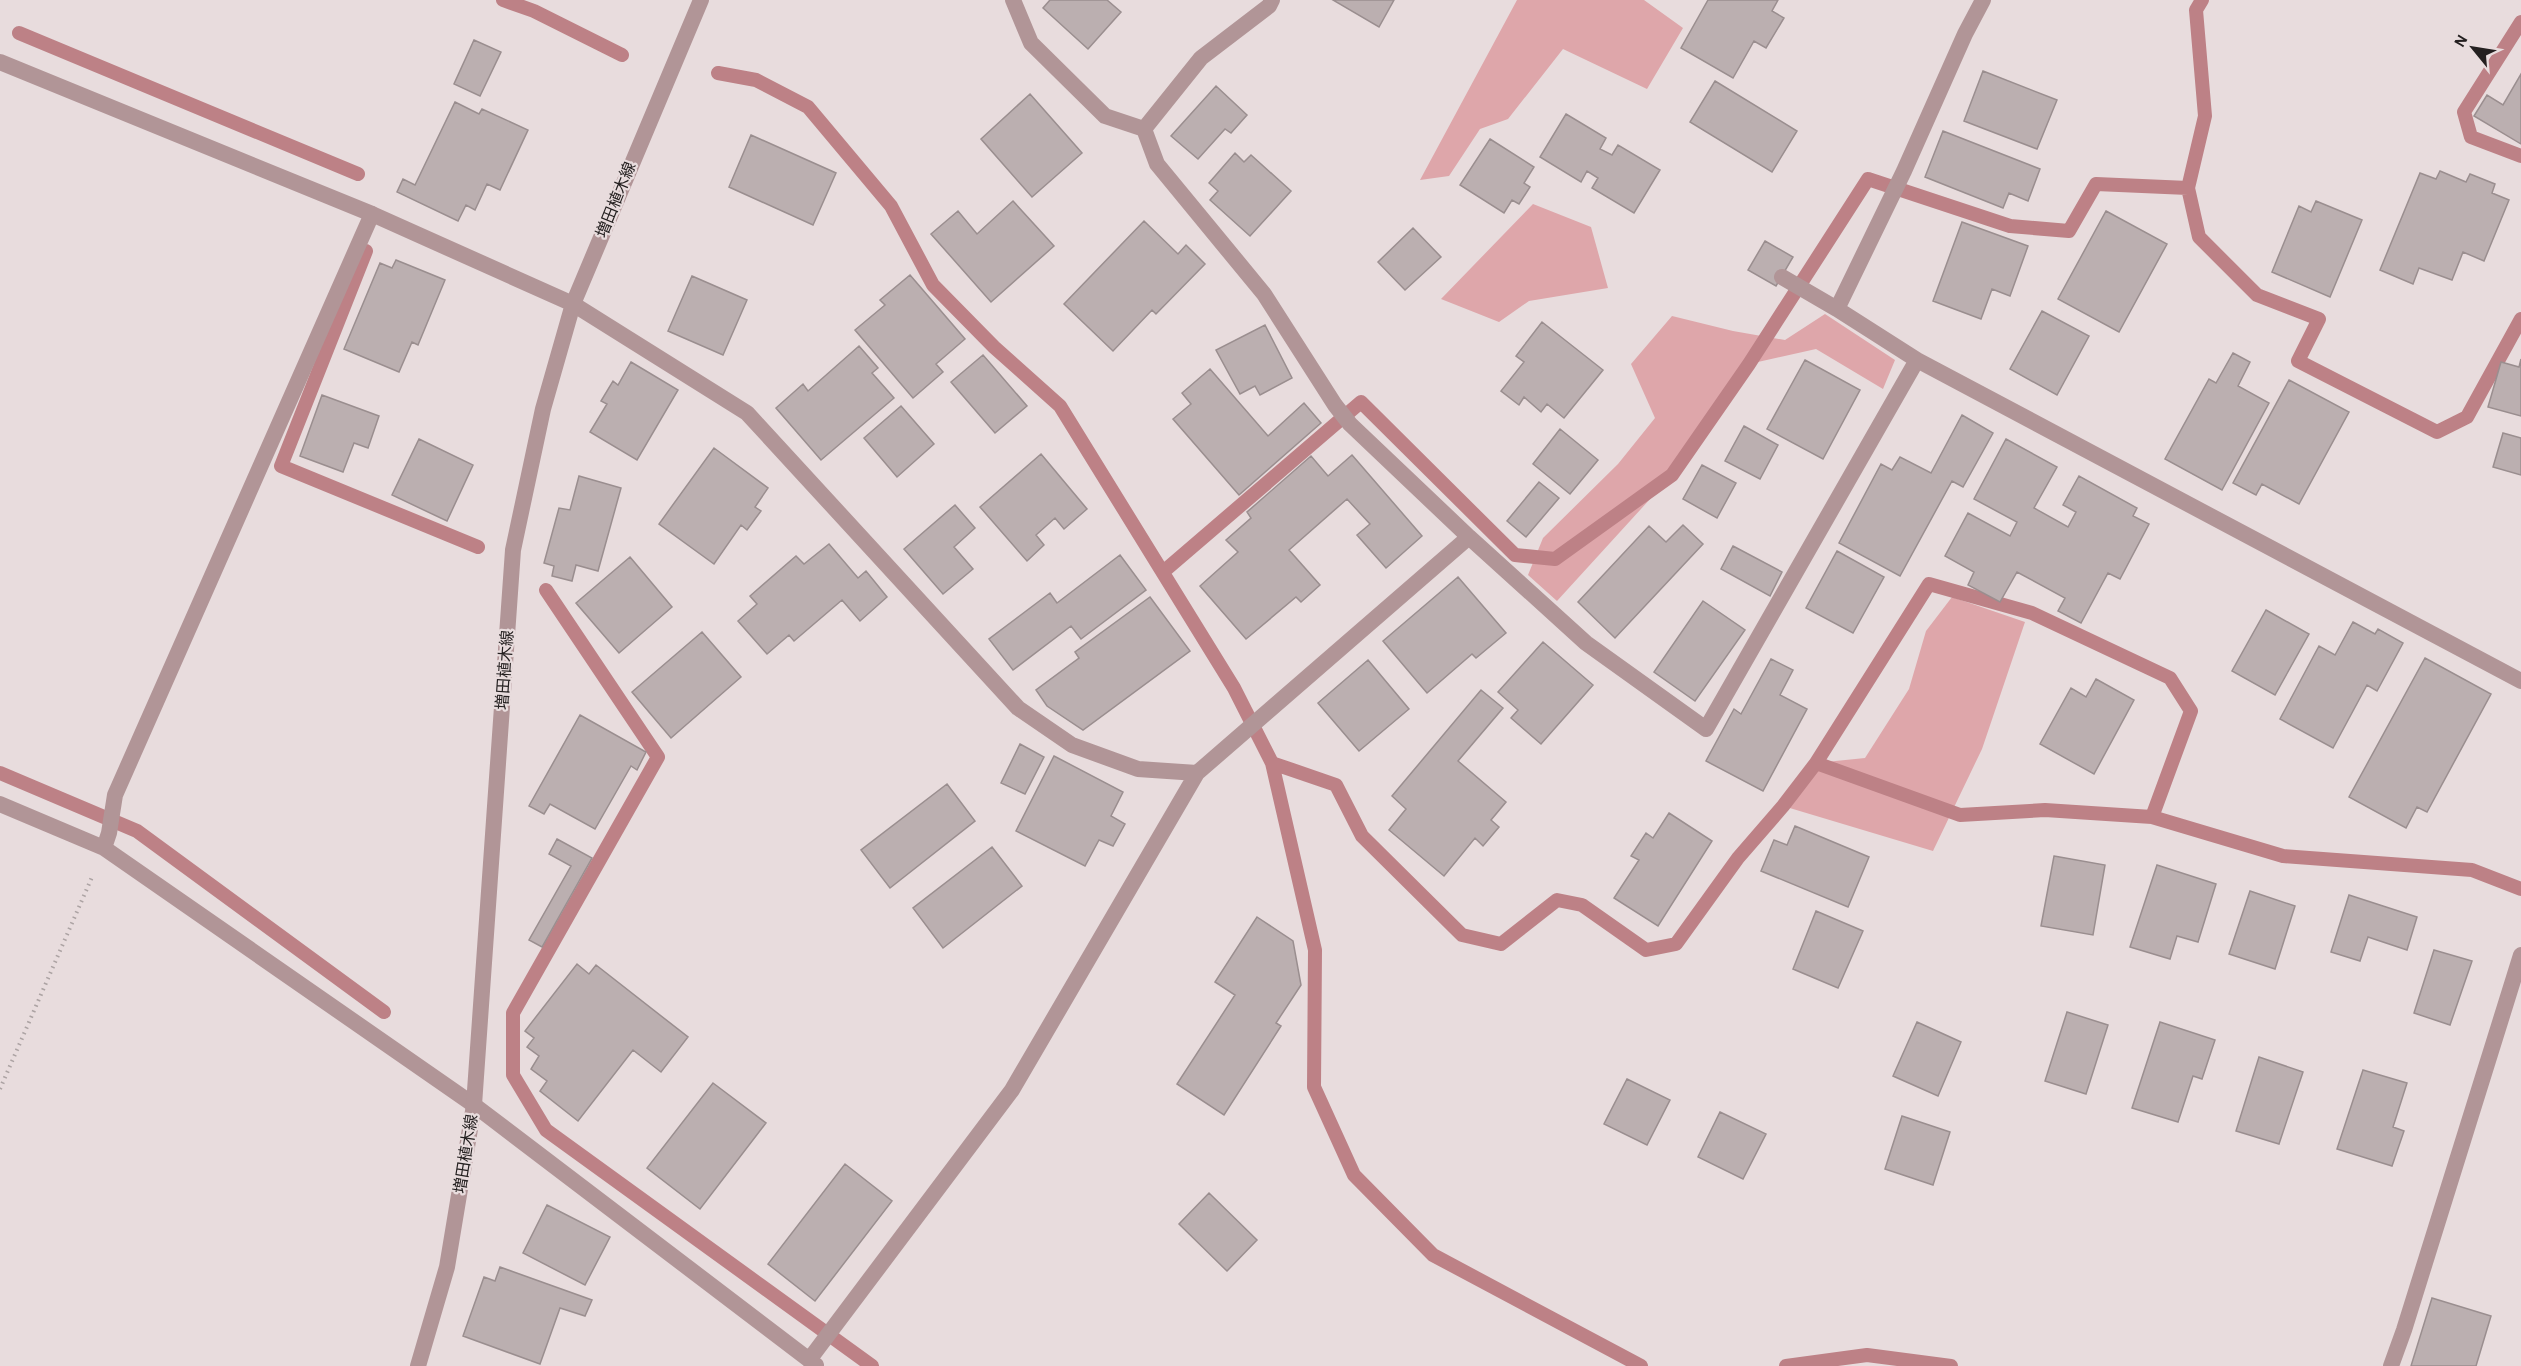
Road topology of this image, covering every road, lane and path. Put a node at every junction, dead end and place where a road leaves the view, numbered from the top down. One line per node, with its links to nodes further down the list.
1 (701, 0): 9 (street, 増田植木線)
2 (1013, 0): 6 (street)
3 (1272, 0): 6 (street)
4 (1983, 0): 10 (street)
5 (0, 62): 7 (street)
6 (1144, 129): 12 (street)
7 (372, 214): 9 (street); 16 (street)
8 (1782, 277): 10 (street)
9 (573, 304): 14 (street); 19 (street, 増田植木線)
10 (1837, 309): 11 (street)
11 (1917, 360): 12 (street); 13 (street)
12 (1469, 537): 14 (street)
13 (2521, 681)
14 (1197, 773): 20 (street)
15 (0, 804): 16 (street)
16 (107, 840): 18 (path); 19 (street)
17 (2521, 955): 22 (street)
18 (0, 1089)
19 (474, 1105): 20 (street); 21 (street, 増田植木線)
20 (813, 1363)
21 (418, 1366)
22 (2391, 1366)

